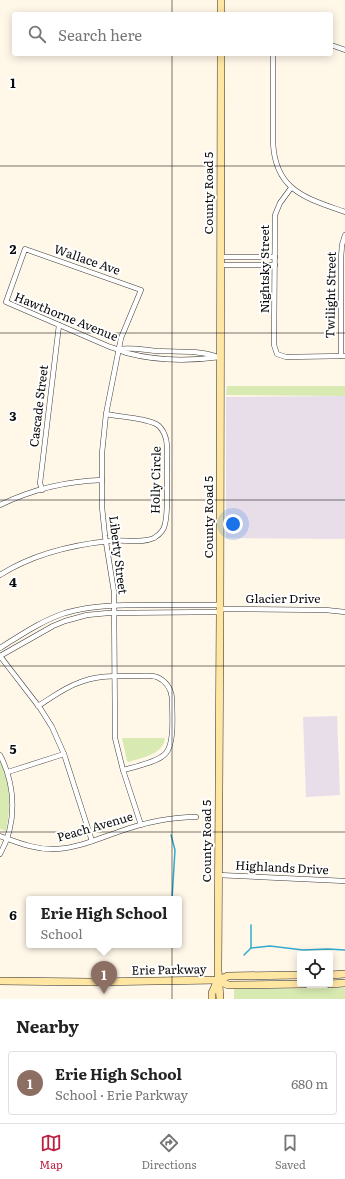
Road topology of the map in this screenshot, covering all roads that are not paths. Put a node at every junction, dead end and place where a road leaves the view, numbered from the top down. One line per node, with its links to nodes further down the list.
1 (221, 0): 2 (street)
2 (221, 12)
3 (333, 46): 4 (street)
4 (345, 50)
5 (221, 56): 10 (street, County Road 5)
6 (273, 56): 7 (street)
7 (291, 188): 8 (street); 11 (street, Nightsky Street)
8 (345, 212)
9 (345, 235): 18 (street, Twilight Street)
10 (220, 257): 11 (street); 12 (street, County Road 5)
11 (275, 257): 13 (street, Nightsky Street)
12 (220, 265): 13 (street); 19 (street, County Road 5)
13 (275, 265): 18 (street, Nightsky Street)
14 (141, 290): 15 (street, Wallace Ave); 17 (street, Liberty Street)
15 (6, 302): 16 (street, Hawthorne Avenue)
16 (58, 325): 17 (street, Hawthorne Avenue); 22 (street, Cascade Street)
17 (119, 349): 19 (street, Hawthorne Avenue); 19 (street, Hawthorne Avenue); 20 (street, Liberty Street)
18 (343, 356)
19 (220, 357): 27 (street, County Road 5)
20 (106, 414): 21 (street, Liberty Street); 24 (street, Holly Circle)
21 (102, 480): 22 (street); 24 (street, Liberty Street)
22 (42, 490): 23 (street)
23 (0, 505)
24 (106, 541): 25 (street); 26 (street, Liberty Street)
25 (0, 575)
26 (114, 605): 27 (street); 28 (street, Liberty Street); 30 (street)
27 (220, 609): 28 (street); 29 (street, Glacier Drive); 44 (street, County Road 5)
28 (114, 612): 31 (street); 32 (street, Liberty Street)
29 (345, 612)
30 (0, 648)
31 (0, 656): 33 (street)
32 (115, 676): 33 (street); 36 (street, Liberty Street); 36 (street)
33 (38, 706): 34 (street)
34 (64, 754): 37 (street); 42 (street)
35 (0, 755): 37 (street)
36 (123, 770): 39 (street, Liberty Street)
37 (8, 772): 41 (street)
38 (196, 817): 39 (street, Peach Avenue)
39 (141, 824): 42 (street, Peach Avenue)
40 (0, 836): 41 (street, Peach Avenue)
41 (7, 839): 42 (street, Peach Avenue); 43 (street)
42 (92, 841)
43 (0, 854)
44 (218, 875): 45 (street, Highlands Drive); 49 (street, County Road 5)
45 (345, 881)
46 (333, 974): 47 (street)
47 (345, 974)
48 (297, 975): 49 (street, Erie Parkway)
49 (218, 980): 50 (street, Erie Parkway); 52 (street, Erie Parkway); 54 (street, County Road 5); 55 (street, County Road 5)
50 (0, 981)
51 (345, 983): 53 (street)
52 (297, 984)
53 (333, 984)
54 (212, 999)
55 (220, 999)

